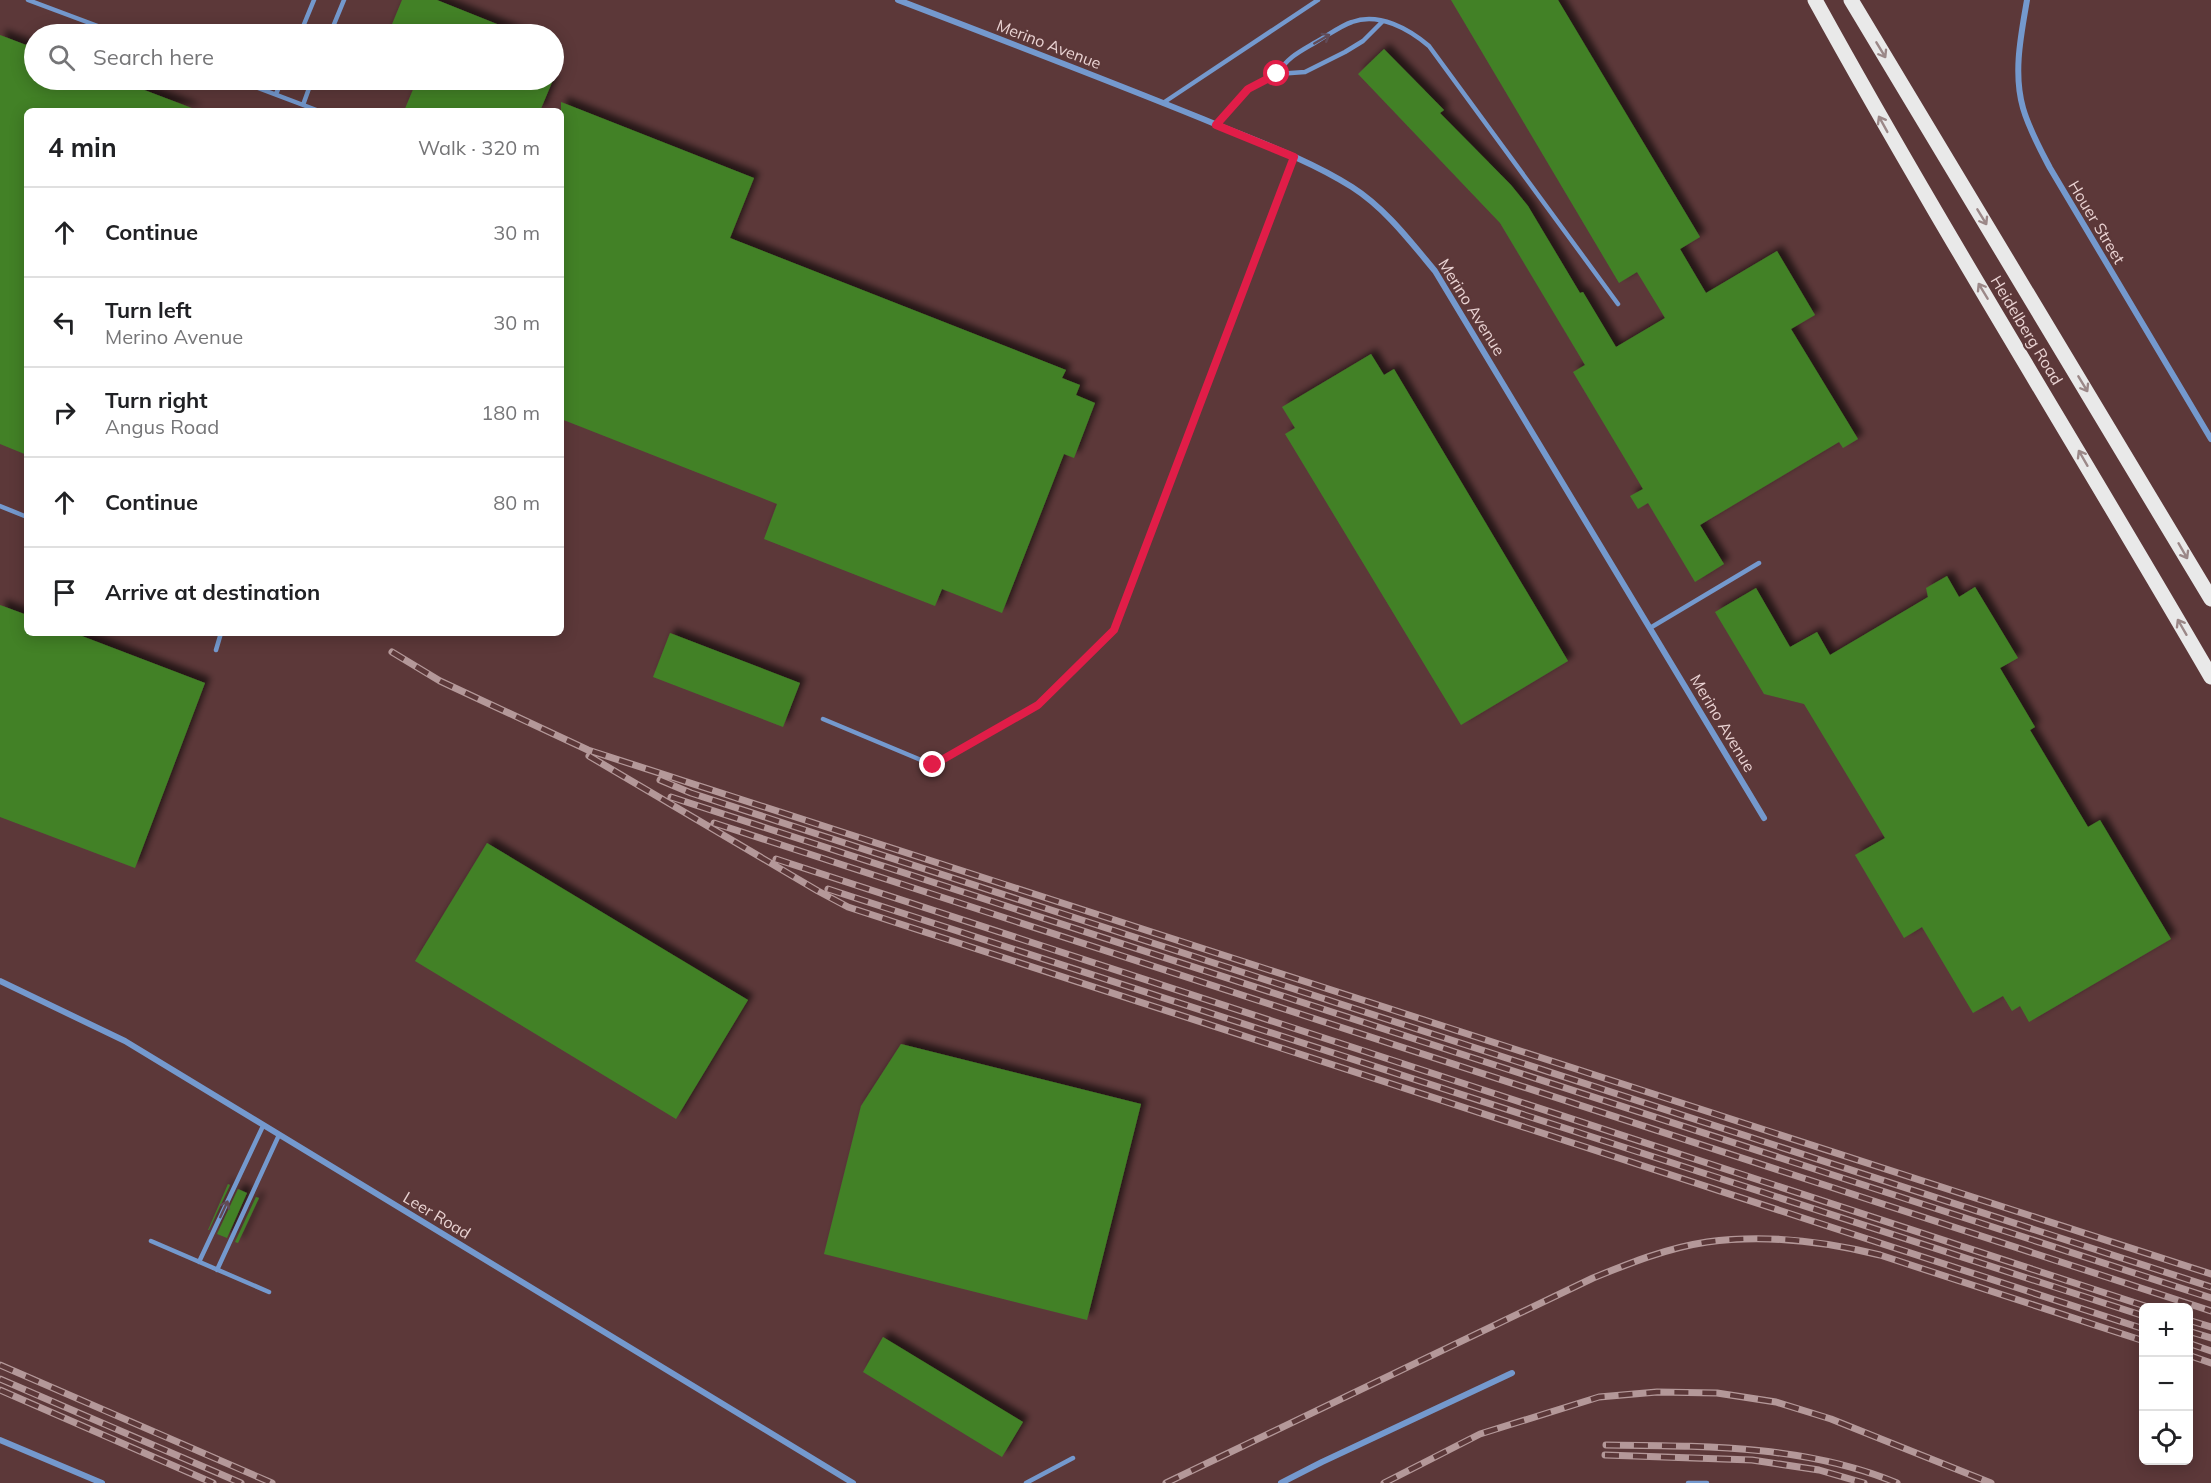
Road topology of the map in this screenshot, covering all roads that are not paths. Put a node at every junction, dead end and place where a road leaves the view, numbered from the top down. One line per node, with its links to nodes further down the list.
1 (28, 0): 10 (lane)
2 (314, 0): 11 (lane)
3 (344, 0): 12 (lane)
4 (898, 0): 18 (street, Merino Avenue)
5 (1318, 0): 18 (lane)
6 (1815, 0): 33 (main road, Heidelberg Road, one-way to 6)
7 (1851, 0): 28 (main road, Heidelberg Road, one-way to 28)
8 (2027, 0): 24 (street, Houer Street)
9 (1383, 21): 13 (lane); 13 (lane, one-way to 9); 23 (lane)
10 (92, 24)
11 (304, 24)
12 (334, 24)
13 (1277, 74): 21 (lane)
14 (265, 90): 17 (lane)
15 (278, 90): 17 (lane)
16 (308, 90): 19 (lane)
17 (276, 94): 19 (lane)
18 (1163, 103): 21 (street, Merino Avenue)
19 (303, 105): 20 (lane)
20 (311, 108)
21 (1216, 125): 22 (street, Merino Avenue)
22 (1294, 157): 29 (street, Merino Avenue); 30 (street)
23 (1618, 304)
24 (2211, 439)
25 (0, 507): 26 (lane)
26 (24, 516)
27 (1759, 562): 29 (lane)
28 (2211, 600)
29 (1650, 628): 35 (street, Merino Avenue)
30 (1114, 630): 34 (lane)
31 (221, 636): 32 (lane)
32 (216, 650)
33 (2211, 677)
34 (823, 719)
35 (1764, 818)
36 (0, 981): 37 (street, Leer Road)
37 (263, 1126): 38 (street, Leer Road); 40 (lane, one-way to 37)
38 (279, 1135): 41 (lane); 47 (street, Leer Road)
39 (151, 1241): 40 (lane)
40 (199, 1262): 41 (lane)
41 (217, 1270): 42 (lane)
42 (268, 1292)
43 (1512, 1373): 49 (street)
44 (0, 1440): 46 (street)
45 (1073, 1458): 48 (lane)
46 (102, 1483)
47 (853, 1483)
48 (1026, 1483)
49 (1281, 1483)
50 (1688, 1483): 51 (lane)
51 (1707, 1483)

